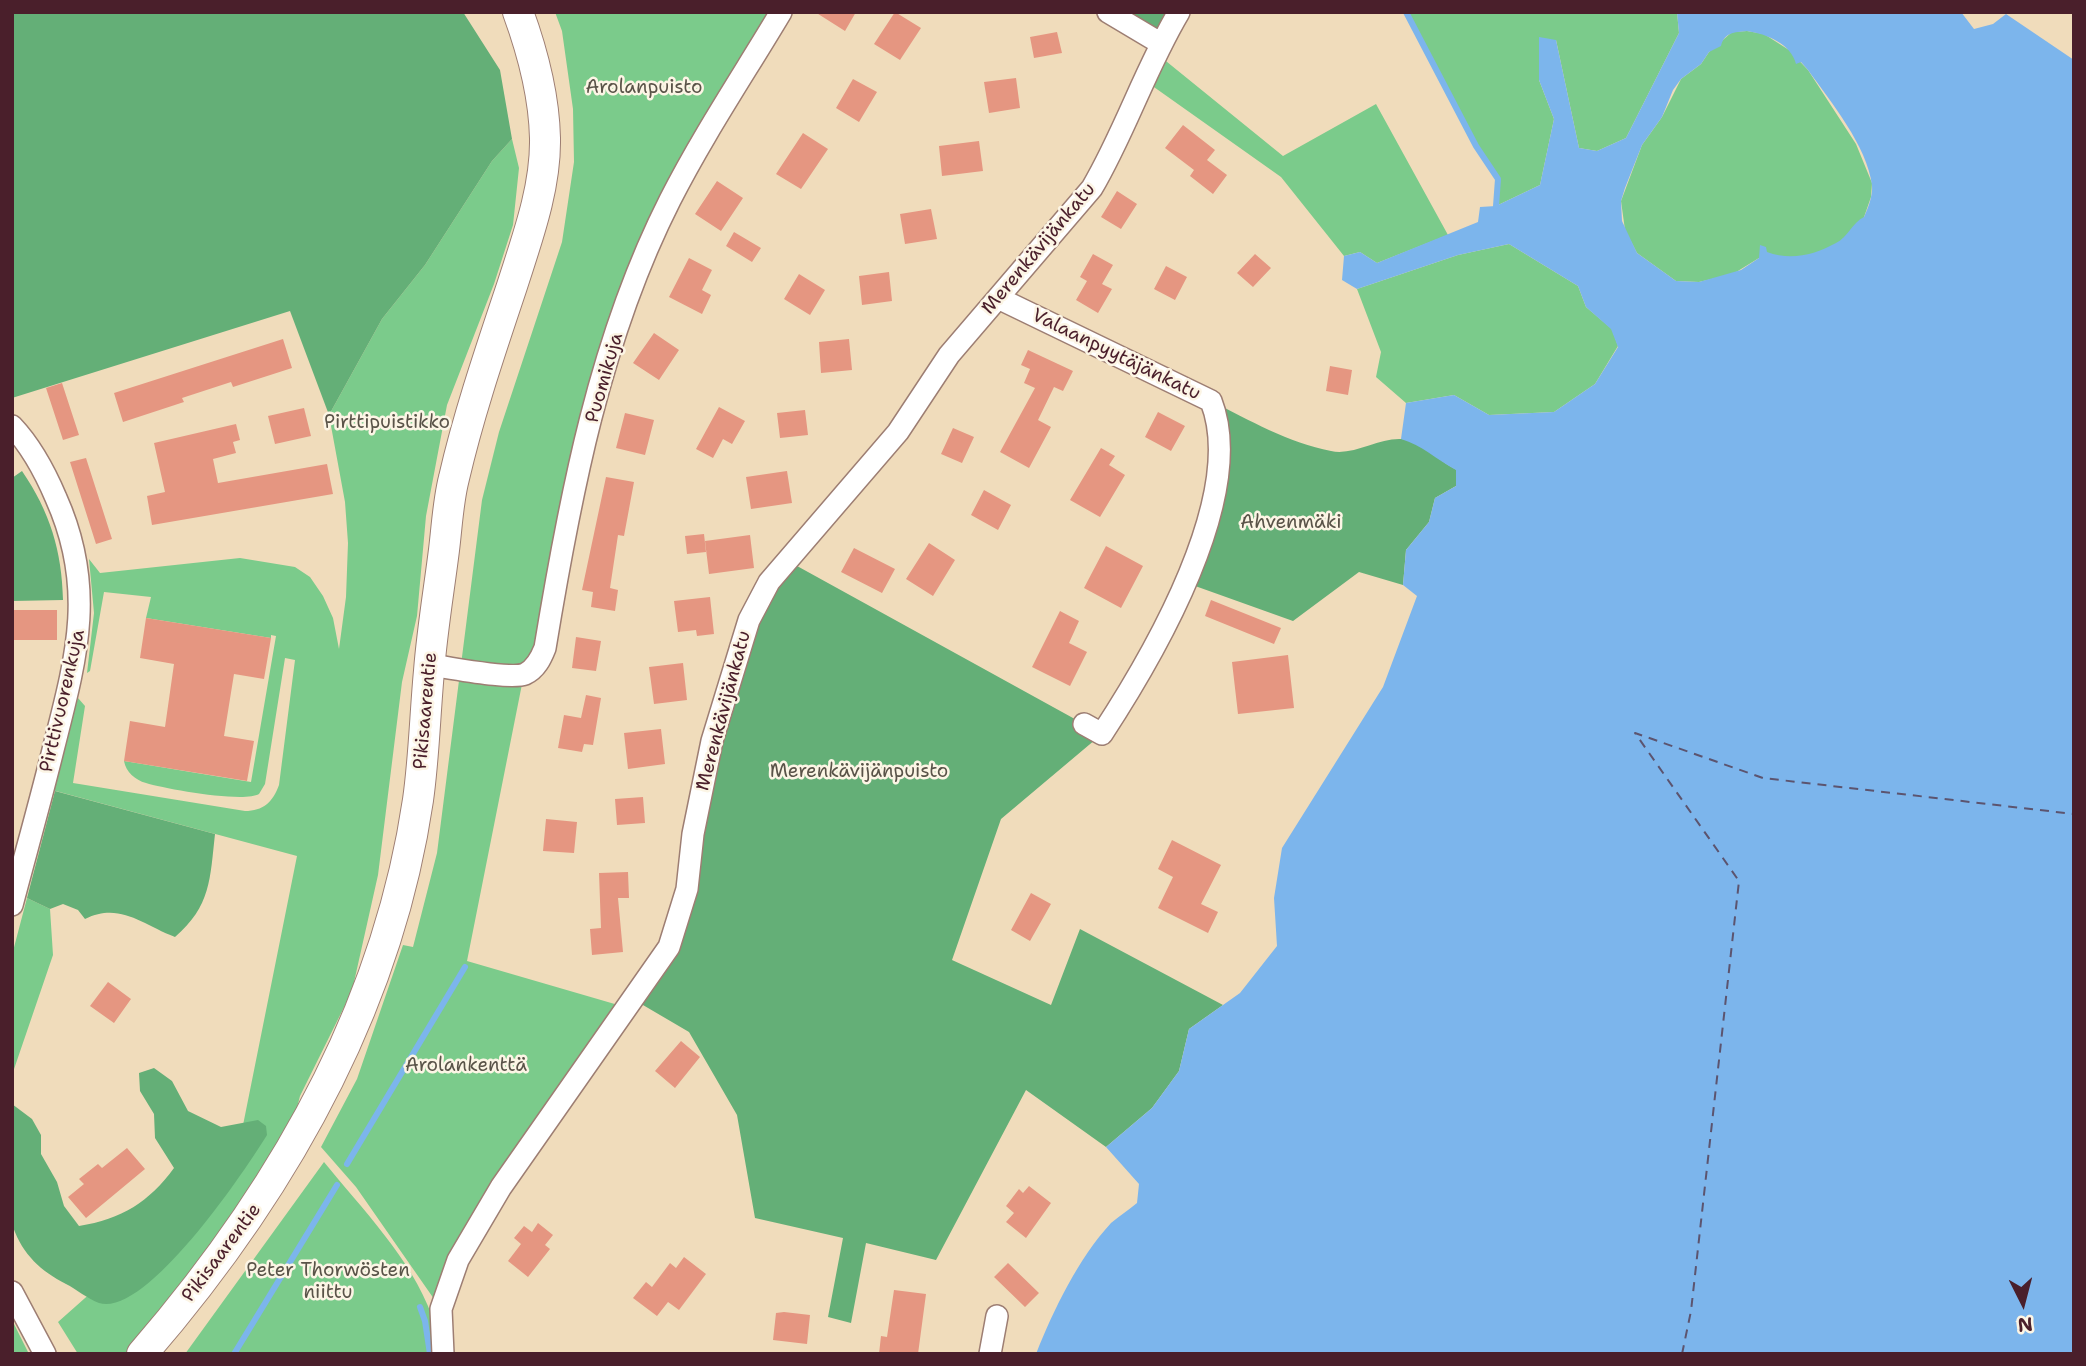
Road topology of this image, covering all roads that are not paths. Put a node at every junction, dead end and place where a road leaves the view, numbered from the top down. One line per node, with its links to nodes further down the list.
1 (518, 12): 8 (street, Pikisaarentie)
2 (781, 12): 8 (street, Puomikuja)
3 (1108, 12): 5 (street)
4 (1178, 12): 5 (street, Merenkävijänkatu)
5 (1160, 43): 6 (street, Merenkävijänkatu)
6 (998, 298): 9 (street, Valaanpyytäjänkatu); 15 (street, Merenkävijänkatu)
7 (12, 426): 10 (street, Pirttivuorenkuja)
8 (429, 665): 14 (street, Pikisaarentie)
9 (1093, 729)
10 (12, 905)
11 (12, 1292): 13 (street)
12 (997, 1316): 16 (street)
13 (45, 1354)
14 (142, 1354)
15 (443, 1354)
16 (990, 1354)

